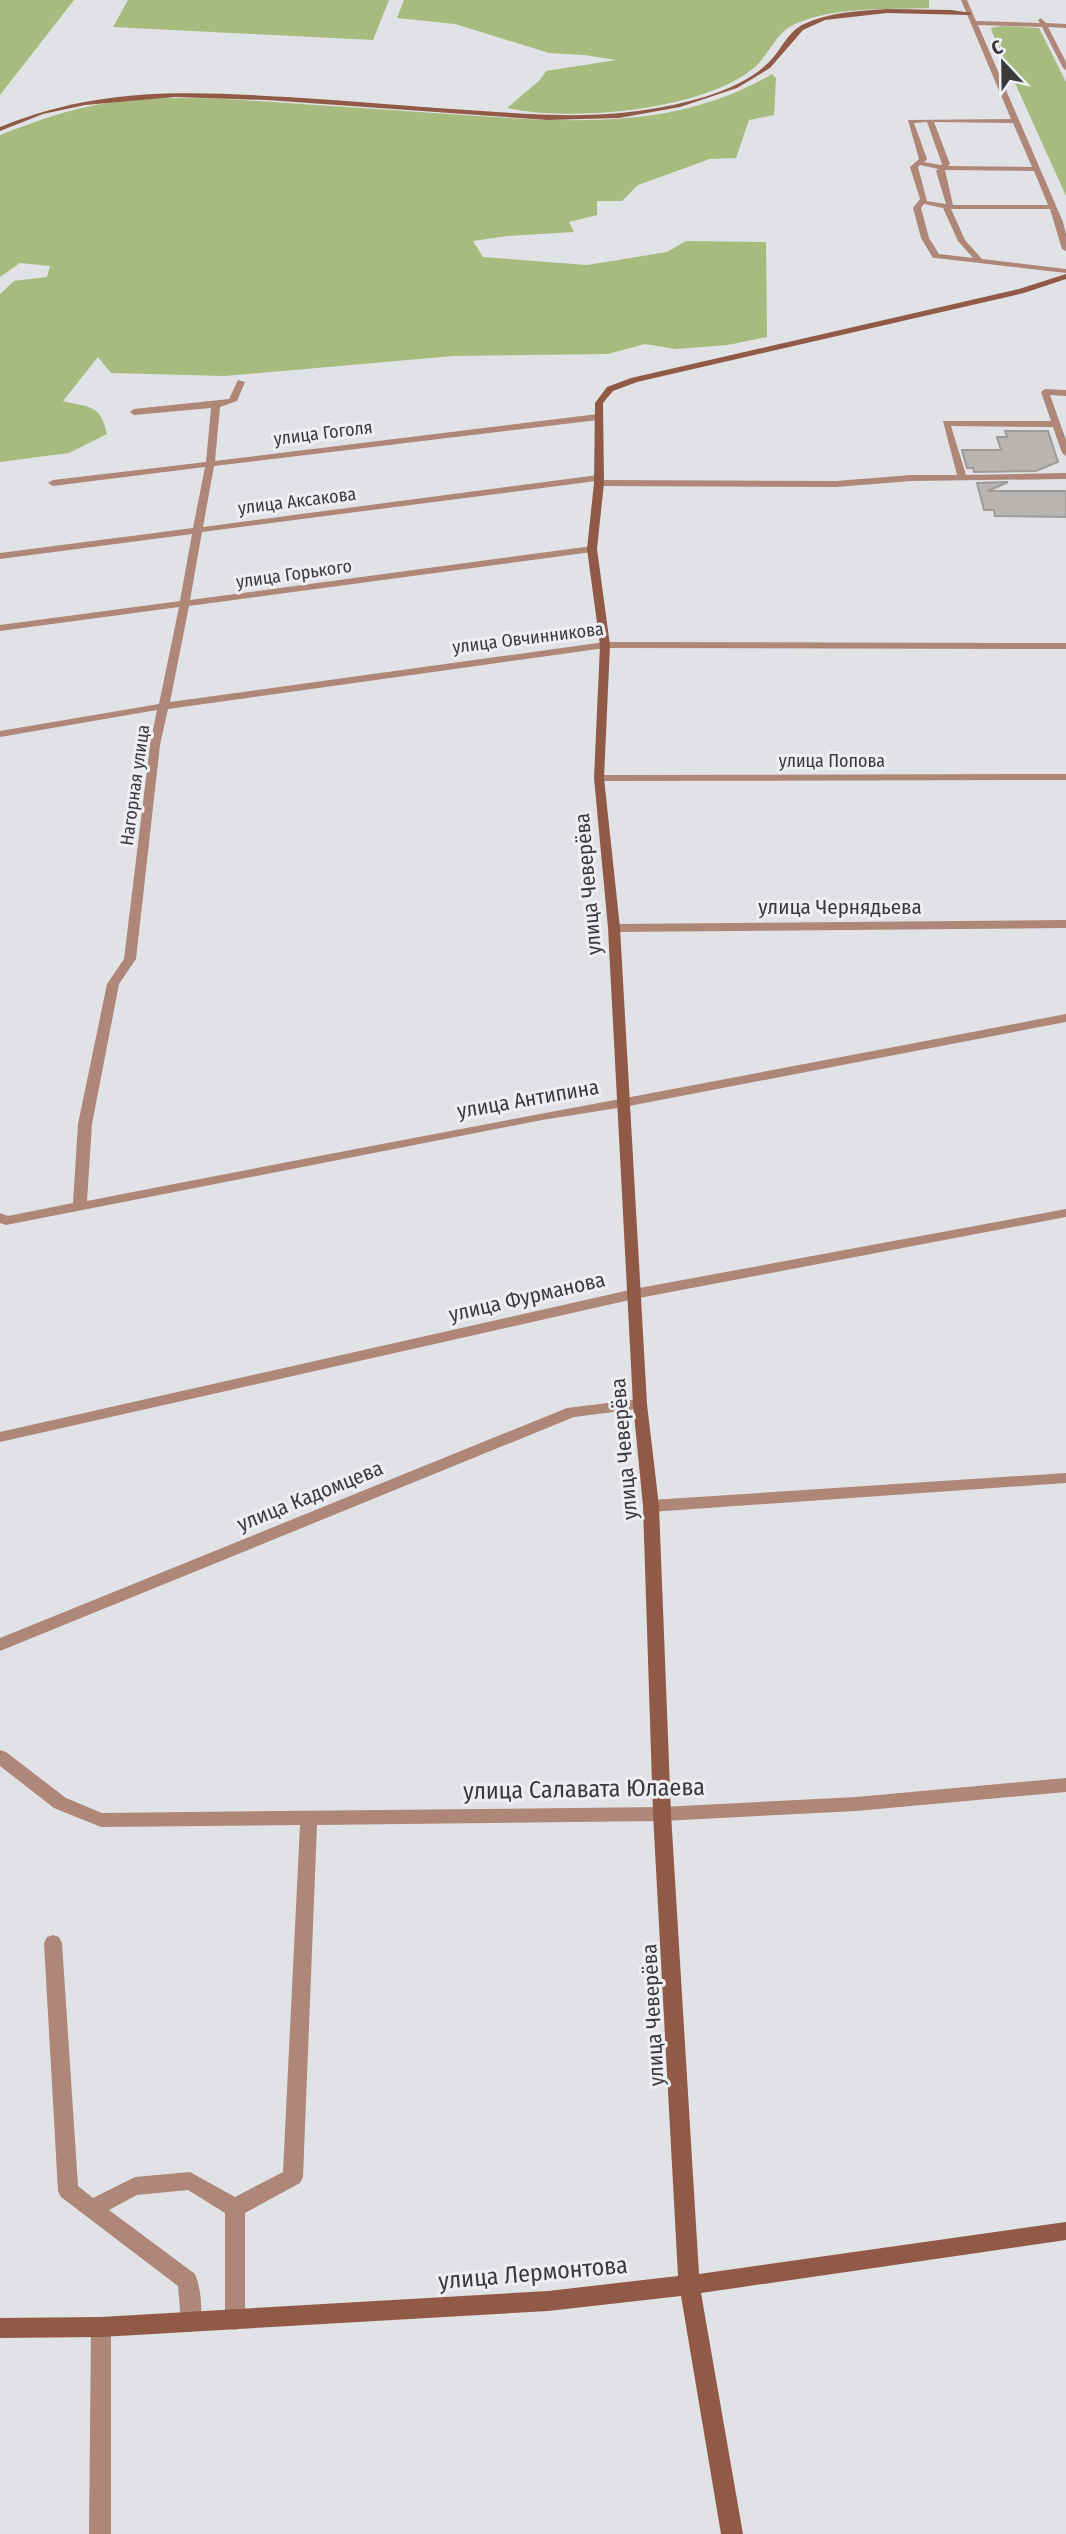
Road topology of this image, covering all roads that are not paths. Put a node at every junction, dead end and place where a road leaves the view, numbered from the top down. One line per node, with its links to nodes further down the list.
1 (964, 0): 2 (street)
2 (969, 13): 4 (street); 10 (street)
3 (1039, 17): 5 (street)
4 (975, 23): 5 (street); 9 (street)
5 (1044, 26): 6 (street); 7 (street)
6 (1066, 26)
7 (1066, 68)
8 (930, 120): 9 (street); 11 (street); 12 (street)
9 (1016, 121): 13 (street)
10 (0, 129)
11 (919, 163): 12 (street); 14 (street)
12 (943, 168): 13 (street); 15 (street)
13 (1037, 169): 16 (street)
14 (922, 202): 15 (street); 18 (street)
15 (948, 206): 16 (street); 18 (street)
16 (1053, 207): 17 (street)
17 (1066, 250)
18 (979, 260): 19 (street)
19 (1066, 273): 24 (street, улица Чеверёва)
20 (242, 382): 22 (street)
21 (1066, 393): 25 (street)
22 (216, 405): 23 (street); 27 (street, Нагорная улица)
23 (134, 412)
24 (598, 417): 27 (street, улица Гоголя); 30 (street, улица Чеверёва)
25 (1056, 424): 26 (street); 29 (street)
26 (1066, 453)
27 (210, 463): 31 (street, улица Гоголя); 32 (street, Нагорная улица)
28 (1066, 476): 29 (street, улица Аксакова)
29 (963, 478): 30 (street, улица Аксакова)
30 (598, 481): 32 (street, улица Аксакова); 33 (street, улица Чеверёва)
31 (53, 483)
32 (197, 528): 34 (street, улица Аксакова); 35 (street, Нагорная улица)
33 (592, 549): 35 (street, улица Горького); 37 (street, улица Чеверёва)
34 (0, 556)
35 (185, 602): 36 (street, улица Горького); 39 (street, Нагорная улица)
36 (0, 628)
37 (605, 645): 38 (street, улица Овчинникова); 39 (street, улица Овчинникова); 42 (street, улица Чеверёва)
38 (1066, 646)
39 (165, 706): 40 (street, улица Овчинникова); 47 (street, Нагорная улица)
40 (0, 734)
41 (1066, 777): 42 (street, улица Попова)
42 (599, 778): 44 (street, улица Чеверёва)
43 (1066, 924): 44 (street, улица Чернядьева)
44 (614, 928): 46 (street, улица Чеверёва)
45 (1066, 1018): 46 (street, улица Антипина)
46 (624, 1103): 47 (street, улица Антипина); 50 (street, улица Чеверёва)
47 (80, 1205): 49 (street, улица Антипина)
48 (1066, 1213): 50 (street, улица Фурманова)
49 (0, 1217)
50 (634, 1294): 51 (street, улица Чеверёва); 52 (street, улица Фурманова)
51 (640, 1404): 54 (street, улица Чеверёва); 55 (street, улица Кадомцева)
52 (0, 1437)
53 (1066, 1478): 54 (street)
54 (652, 1506): 58 (street, улица Чеверёва)
55 (0, 1645)
56 (0, 1757): 59 (street, улица Салавата Юлаева)
57 (1066, 1785): 58 (street, улица Салавата Юлаева)
58 (662, 1814): 59 (street, улица Салавата Юлаева); 64 (street, улица Чеверёва)
59 (309, 1819): 61 (street)
60 (53, 1943): 62 (street)
61 (234, 2208): 62 (street); 65 (street)
62 (91, 2209): 66 (street)
63 (1066, 2231): 64 (street, улица Лермонтова)
64 (690, 2285): 65 (street, улица Лермонтова); 70 (street, улица Чеверёва)
65 (235, 2320): 66 (street, улица Лермонтова)
66 (191, 2322): 67 (street, улица Лермонтова)
67 (101, 2327): 68 (street, улица Лермонтова); 69 (street)
68 (0, 2328)
69 (100, 2534)
70 (732, 2534)

